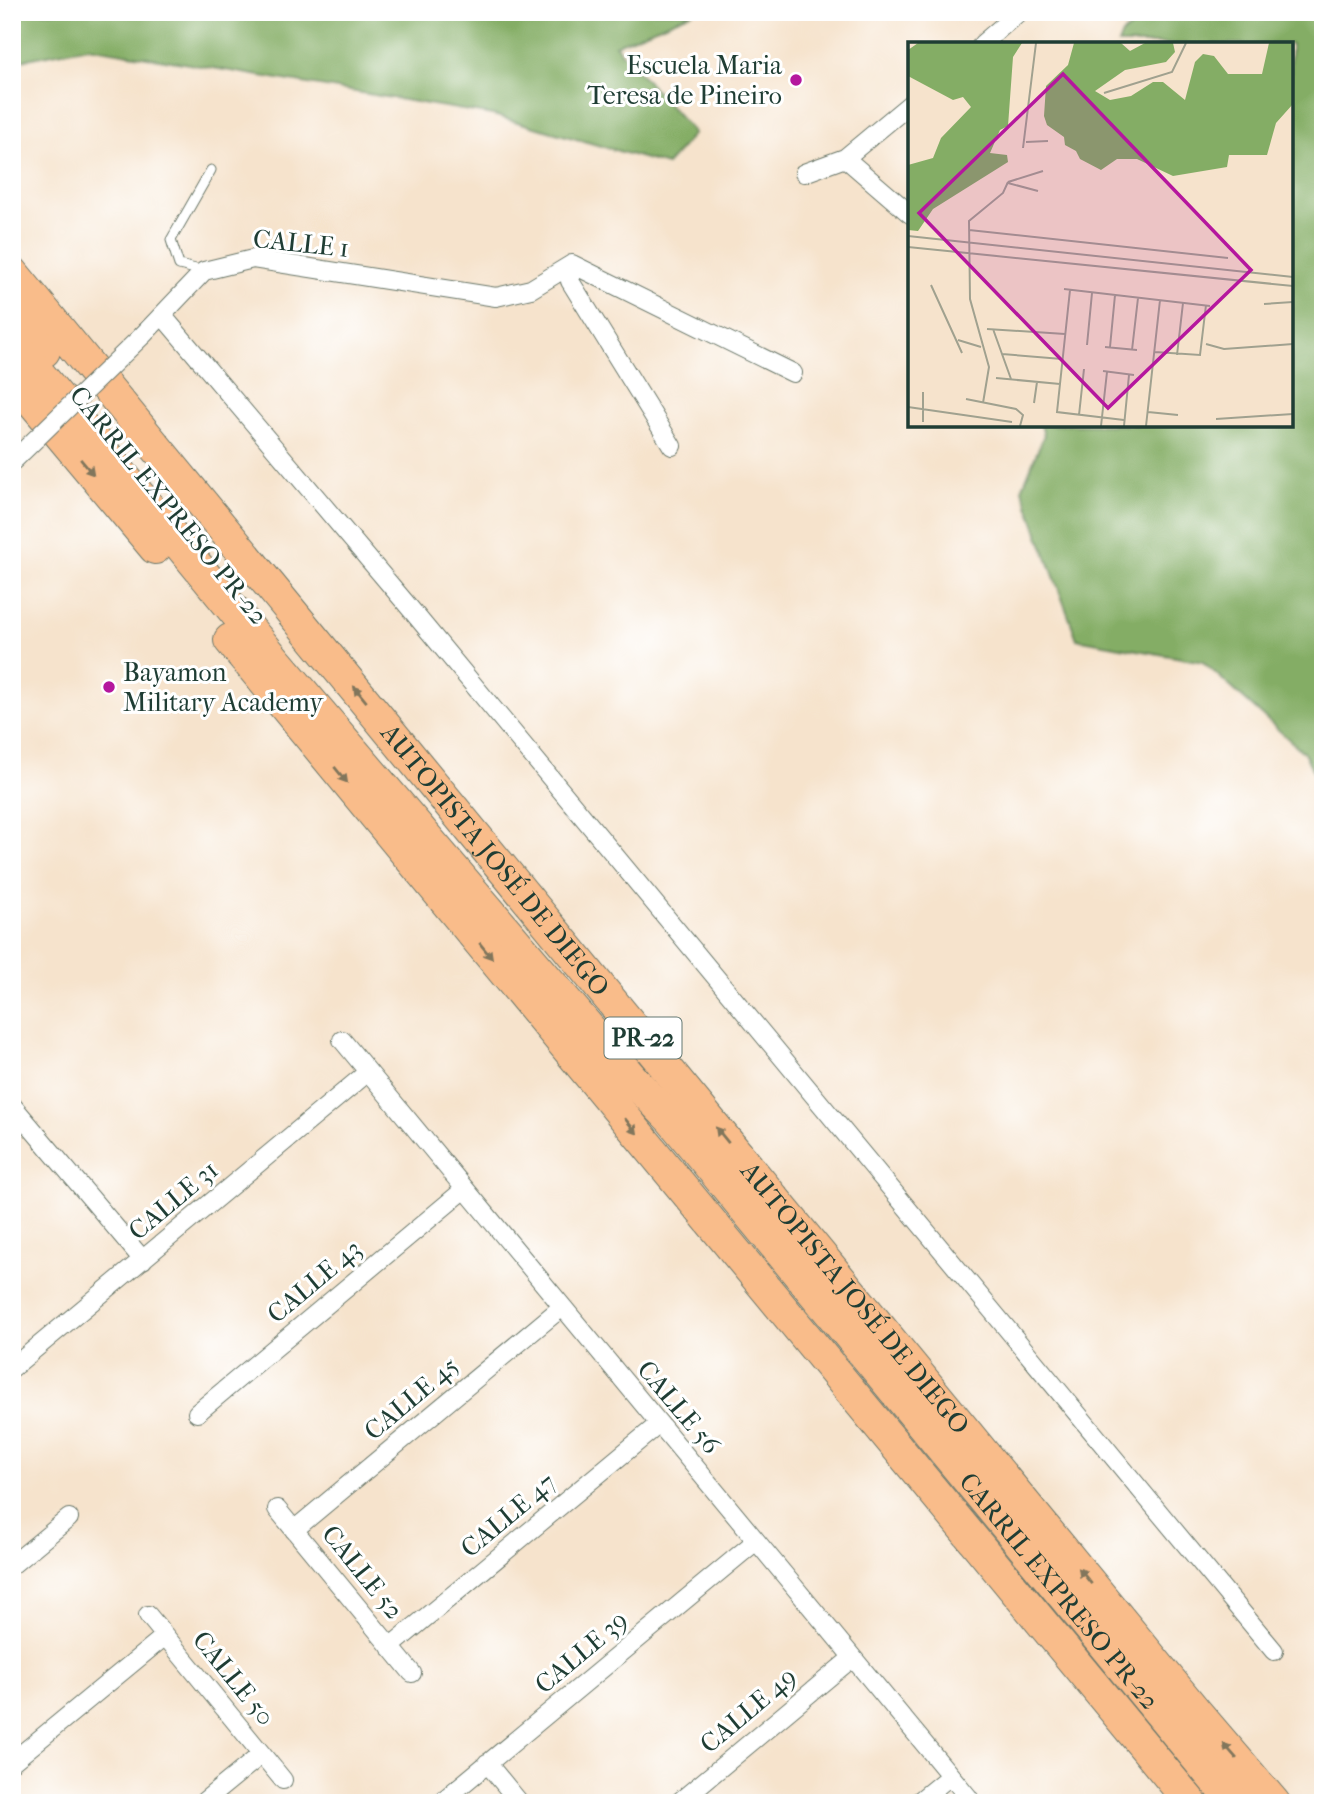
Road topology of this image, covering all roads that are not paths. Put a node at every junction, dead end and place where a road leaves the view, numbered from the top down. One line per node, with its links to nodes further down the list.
1 (1019, 12): 2 (street)
2 (984, 42)
3 (908, 106): 4 (street)
4 (845, 158): 6 (street); 7 (street)
5 (211, 170): 9 (lane)
6 (804, 173)
7 (908, 212)
8 (572, 264): 9 (street, CALLE 1); 14 (street); 16 (street)
9 (204, 271): 12 (street)
10 (12, 272): 52 (highway, AUTOPISTA JOSÉ DE DIEGO / PR-22, one-way to 10)
11 (12, 313): 21 (highway, CARRIL EXPRESO PR-22)
12 (162, 315): 17 (street, bridge); 36 (street)
13 (12, 341): 21 (highway, CARRIL EXPRESO PR-22)
14 (793, 373)
15 (12, 377): 50 (highway, PR-22, one-way to 50)
16 (672, 446)
17 (12, 463)
18 (342, 1040): 19 (street, CALLE 56)
19 (368, 1072): 22 (street, CALLE 56); 23 (street, CALLE 31)
20 (12, 1105): 23 (street)
21 (671, 1119): 51 (highway, CARRIL EXPRESO PR-22)
22 (465, 1189): 24 (street, CALLE 56); 26 (street, CALLE 43)
23 (143, 1260): 25 (street, CALLE 31)
24 (562, 1307): 27 (street, CALLE 56); 30 (street, CALLE 45)
25 (12, 1368)
26 (197, 1413)
27 (659, 1424): 31 (street, CALLE 56); 35 (street, CALLE 47)
28 (277, 1508): 30 (street, CALLE 52)
29 (69, 1518): 32 (street)
30 (294, 1530): 35 (street, CALLE 52)
31 (756, 1541): 37 (street, CALLE 56); 41 (street, CALLE 39)
32 (12, 1565)
33 (148, 1615): 34 (street, CALLE 50)
34 (165, 1636): 39 (street, CALLE 50); 40 (street)
35 (390, 1647): 38 (street, CALLE 52)
36 (1274, 1651)
37 (852, 1658): 42 (street, CALLE 56); 48 (street, CALLE 49)
38 (412, 1673)
39 (262, 1754): 43 (street, CALLE 50); 45 (street)
40 (12, 1762)
41 (487, 1763): 46 (street, CALLE 39); 47 (street)
42 (950, 1776): 44 (street, CALLE 56); 49 (street)
43 (283, 1780)
44 (969, 1798)
45 (202, 1803)
46 (440, 1803)
47 (520, 1803)
48 (678, 1803)
49 (917, 1803)
50 (1191, 1803)
51 (1234, 1803)
52 (1274, 1803)

